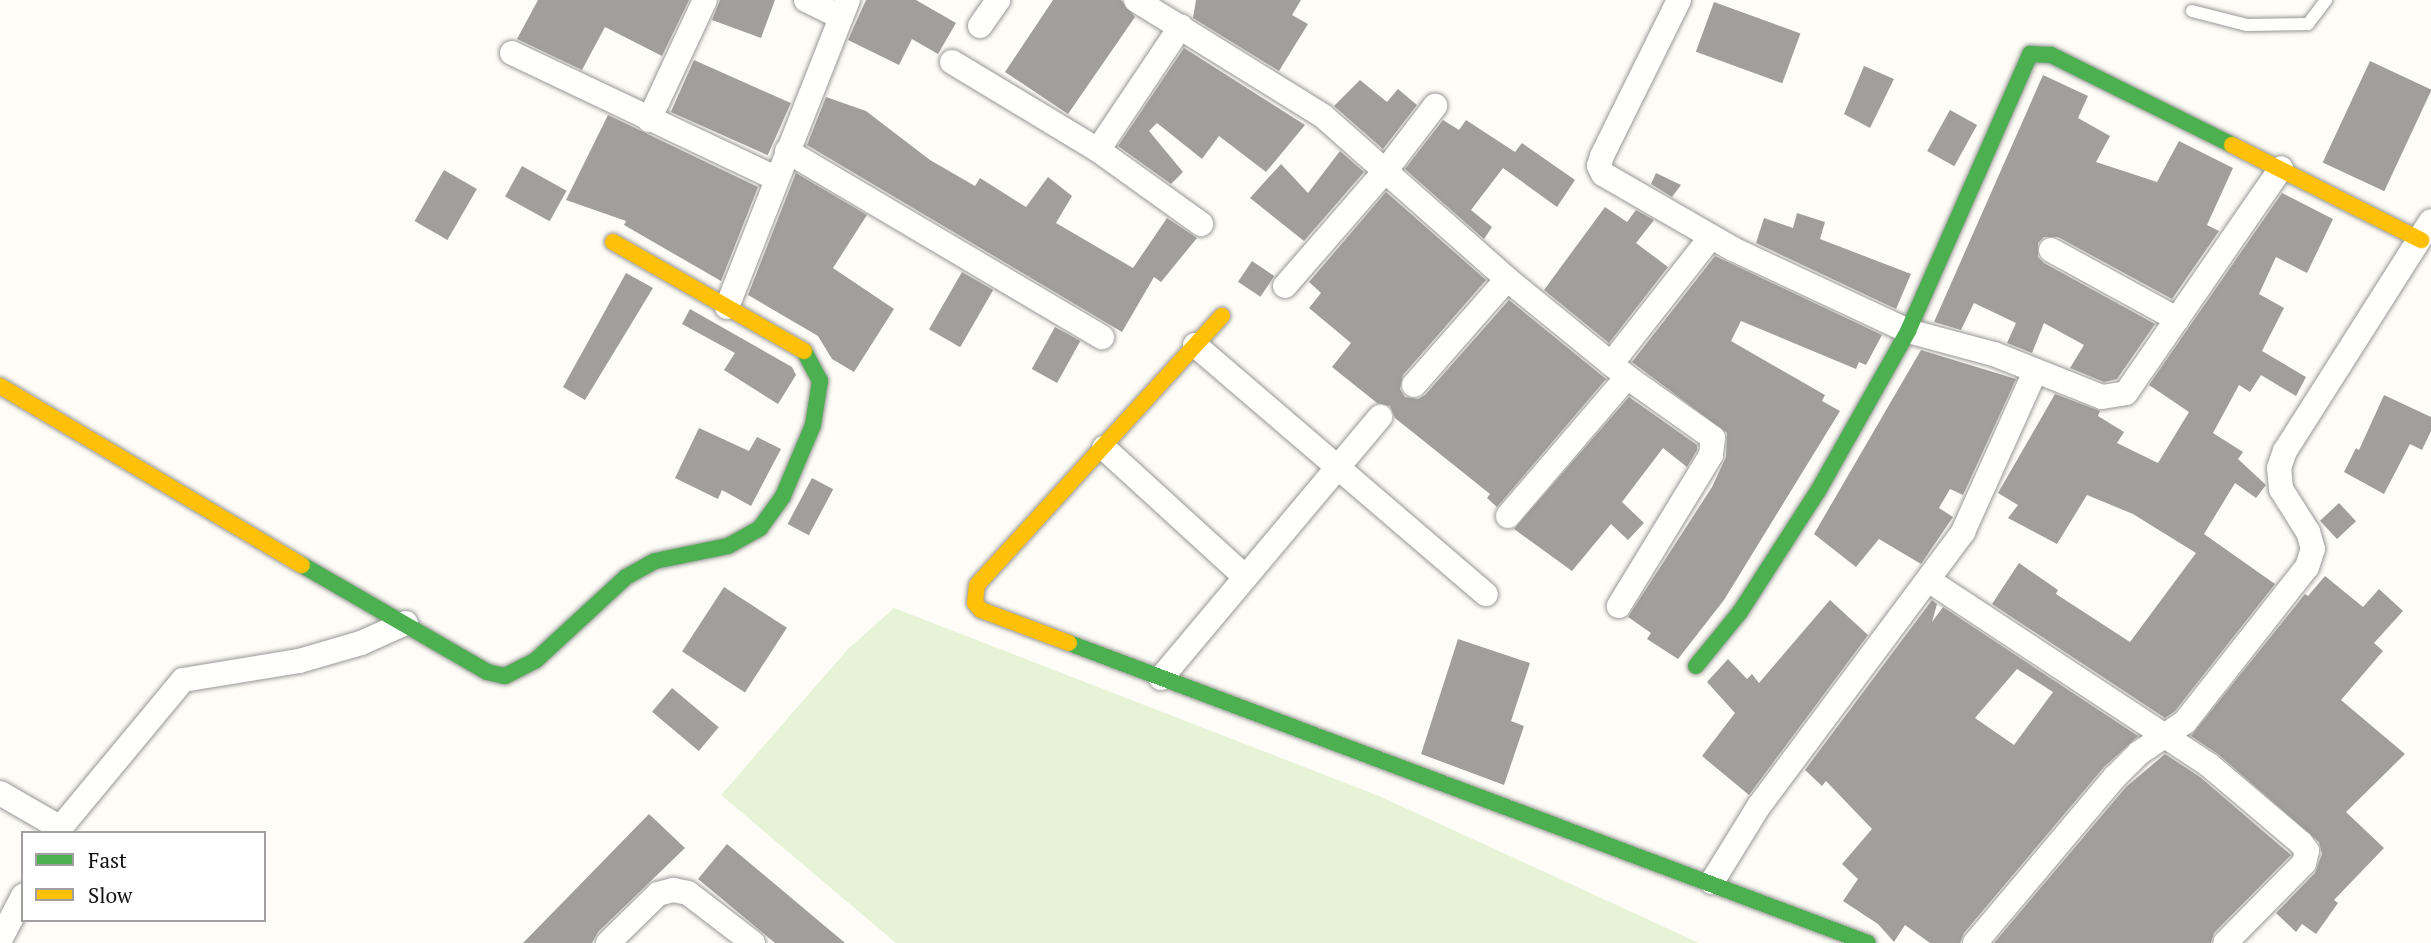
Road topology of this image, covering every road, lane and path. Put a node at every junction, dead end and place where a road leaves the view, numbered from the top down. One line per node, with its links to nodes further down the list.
1 (705, 0): 14 (street)
2 (806, 0): 7 (street)
3 (998, 0): 9 (street)
4 (1136, 0): 10 (street)
5 (1679, 0): 22 (street)
6 (2326, 0): 8 (lane)
7 (844, 8): 16 (street)
8 (2192, 11)
9 (980, 26)
10 (1181, 26): 15 (street); 18 (street)
11 (512, 53): 14 (street)
12 (952, 62): 15 (street)
13 (1435, 106): 18 (street)
14 (649, 120): 19 (street)
15 (1098, 150): 20 (street)
16 (787, 151): 19 (street); 31 (street)
17 (2281, 168): 21 (street); 29 (street); 30 (street)
18 (1386, 170): 25 (street); 26 (street)
19 (777, 179): 27 (street)
20 (1201, 224)
21 (2426, 230): 48 (street)
22 (1712, 237): 30 (street); 33 (street)
23 (612, 242): 27 (street)
24 (2052, 250): 29 (street)
25 (1507, 279): 33 (street); 35 (street)
26 (1285, 286)
27 (727, 307): 45 (street)
28 (1222, 316): 32 (street)
29 (2177, 319): 34 (street)
30 (1908, 331): 34 (street); 46 (street)
31 (1102, 337)
32 (1195, 345): 38 (street); 39 (street)
33 (1619, 370): 40 (street); 44 (street)
34 (2035, 372): 42 (street)
35 (1414, 385)
36 (0, 386): 45 (street)
37 (1380, 417): 39 (street)
38 (1104, 448): 41 (street); 47 (street)
39 (1338, 466): 41 (street); 43 (street)
40 (1507, 516)
41 (1244, 576): 47 (street)
42 (1930, 581): 48 (street); 51 (street)
43 (1486, 594)
44 (1619, 606)
45 (406, 623): 50 (street)
46 (1696, 666)
47 (1161, 678): 51 (street)
48 (2162, 737): 57 (street); 58 (street)
49 (0, 793): 50 (street)
50 (57, 830)
51 (1712, 882): 56 (street)
52 (21, 900): 53 (street)
53 (0, 940)
54 (608, 943): 55 (street)
55 (753, 943)
56 (1868, 943)
57 (1975, 943)
58 (2225, 943)

